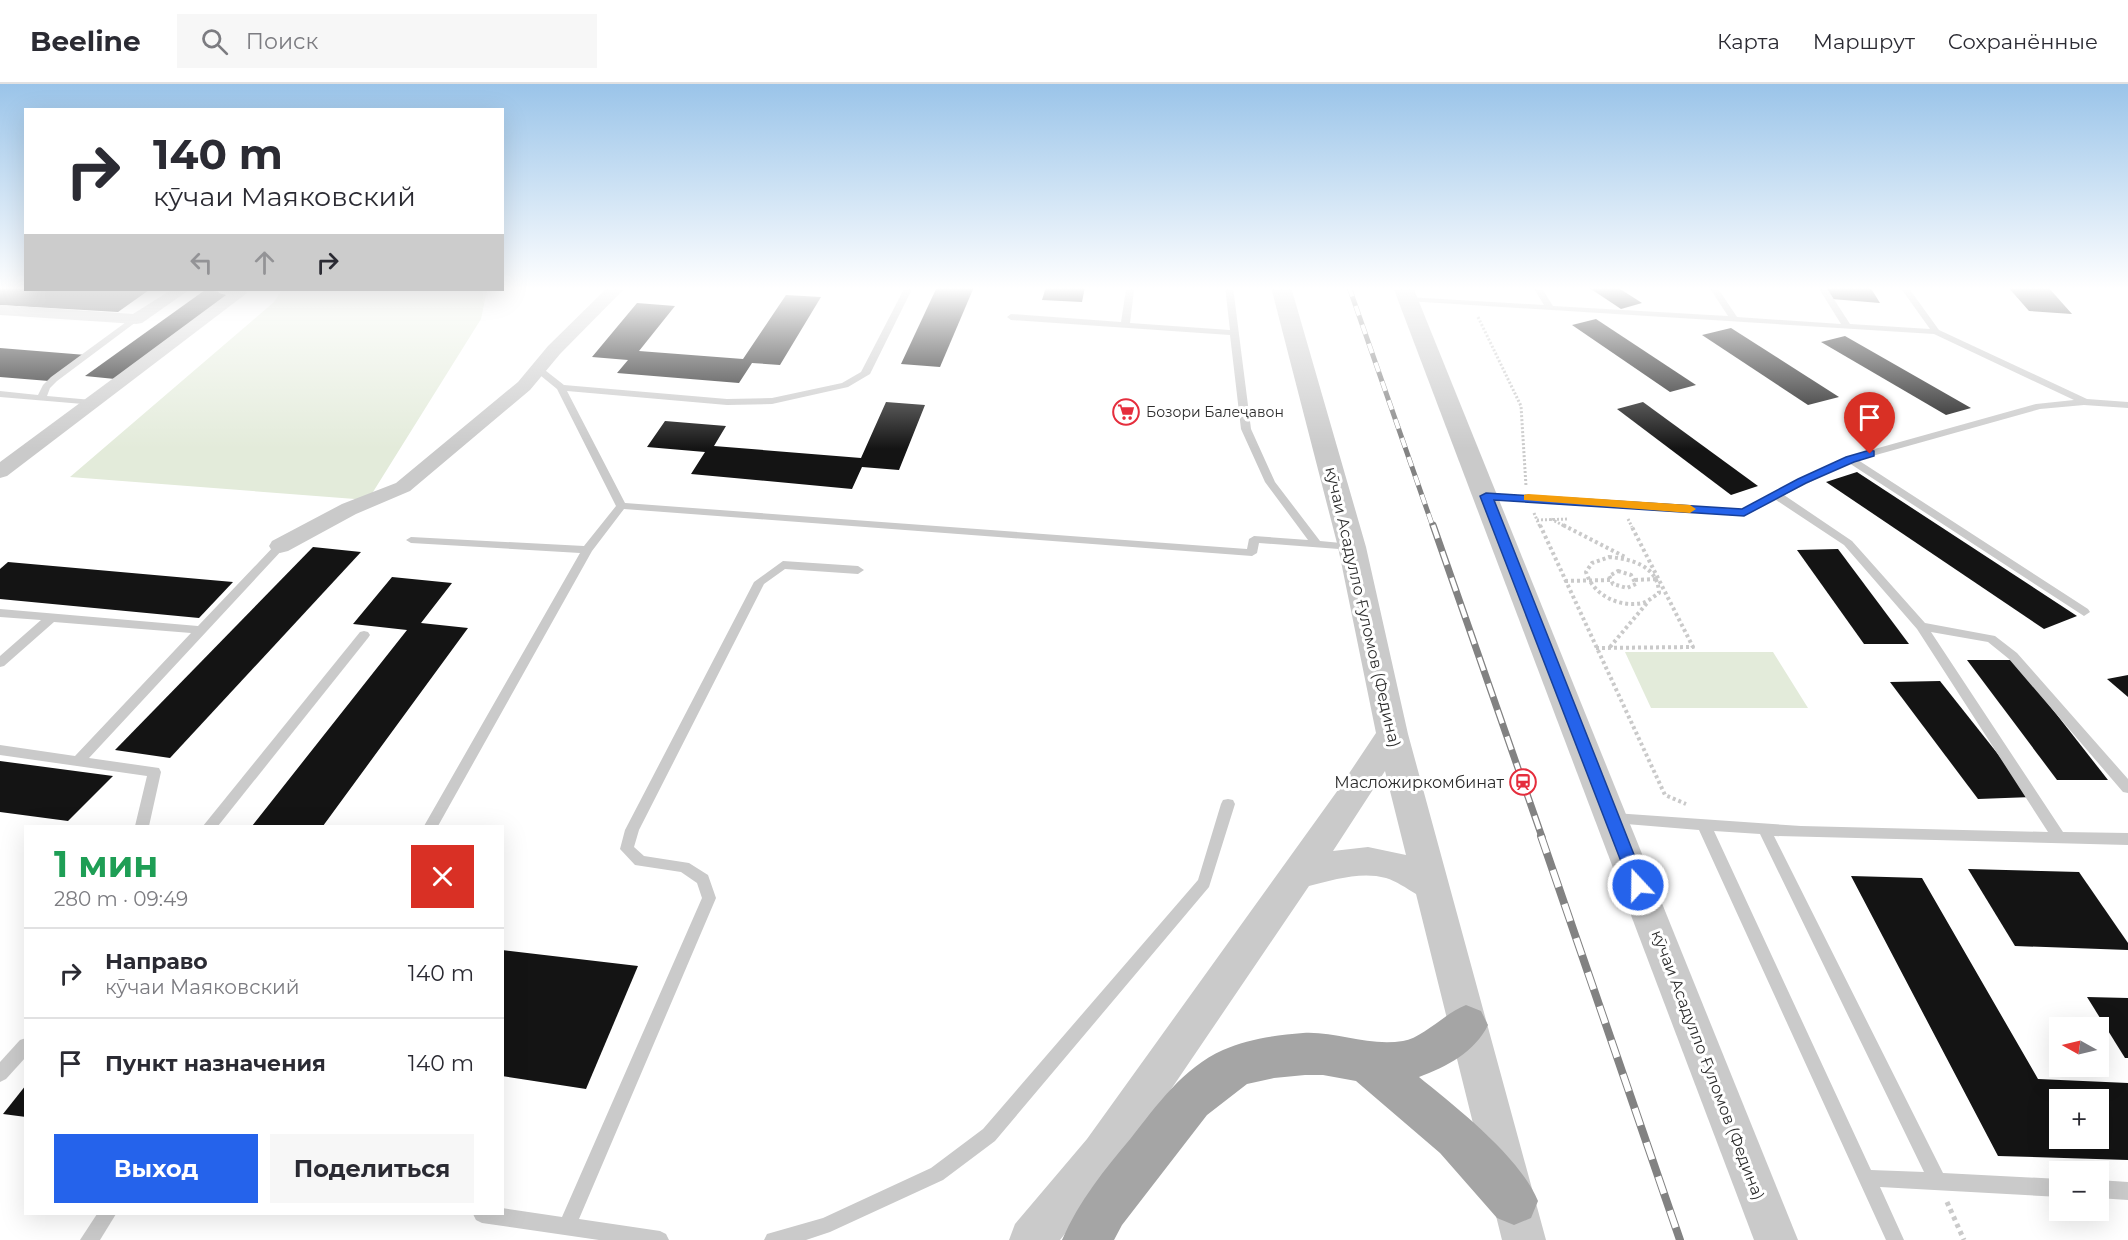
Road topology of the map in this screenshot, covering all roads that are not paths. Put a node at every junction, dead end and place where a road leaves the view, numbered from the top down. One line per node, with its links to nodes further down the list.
1 (106, 341): 12 (lane)
2 (174, 341): 14 (street)
3 (565, 341): 9 (street)
4 (882, 341): 10 (lane)
5 (1236, 341): 22 (lane)
6 (1296, 341): 24 (street, кӯчаи Асадулло Ғуломов (Федина))
7 (1424, 341): 19 (street, кӯчаи Асадулло Ғуломов (Федина))
8 (1955, 341): 13 (lane)
9 (538, 369): 10 (lane); 23 (street)
10 (561, 388): 20 (lane)
11 (0, 394): 12 (lane)
12 (41, 398): 14 (lane)
13 (2084, 402): 15 (lane); 16 (lane)
14 (92, 403): 17 (street)
15 (2128, 405)
16 (1850, 459): 18 (lane); 28 (lane)
17 (0, 472)
18 (1776, 495): 19 (lane); 30 (lane)
19 (1486, 496): 39 (street, кӯчаи Асадулло Ғуломов (Федина))
20 (621, 506): 22 (lane); 25 (lane)
21 (411, 540): 25 (lane)
22 (1317, 545): 24 (lane)
23 (280, 546): 31 (lane)
24 (1352, 547): 34 (street, кӯчаи Асадулло Ғуломов (Федина))
25 (587, 550): 42 (lane)
26 (858, 570): 61 (lane)
27 (0, 612): 29 (lane)
28 (2084, 612)
29 (52, 617): 31 (lane); 33 (lane)
30 (1921, 627): 37 (lane); 45 (lane)
31 (201, 630): 36 (lane)
32 (364, 635): 41 (lane)
33 (0, 663)
34 (1392, 734): 47 (street); 48 (street, кӯчаи Асадулло Ғуломов (Федина))
35 (0, 750): 36 (lane)
36 (78, 761): 40 (lane)
37 (2128, 788)
38 (1228, 804): 64 (lane)
39 (1612, 818): 43 (lane); 67 (street, кӯчаи Асадулло Ғуломов (Федина))
40 (142, 825)
41 (211, 825)
42 (432, 825)
43 (1704, 825): 44 (lane); 53 (lane)
44 (1764, 829): 45 (lane); 54 (lane)
45 (2060, 837): 46 (lane)
46 (2128, 839)
47 (1298, 874): 48 (street); 65 (street)
48 (1430, 884): 49 (street, кӯчаи Асадулло Ғуломов (Федина))
49 (1466, 1024): 51 (main road); 60 (street, кӯчаи Асадулло Ғуломов (Федина))
50 (24, 1047): 52 (lane)
51 (1367, 1062): 60 (main road); 66 (main road)
52 (0, 1074)
53 (1866, 1178): 54 (lane); 68 (lane)
54 (1938, 1182): 55 (lane)
55 (2049, 1187)
56 (2109, 1190): 57 (lane)
57 (2128, 1191)
58 (106, 1215): 62 (lane)
59 (489, 1215): 61 (lane)
60 (1519, 1220)
61 (567, 1227): 63 (lane)
62 (89, 1240)
63 (660, 1240)
64 (773, 1240)
65 (1031, 1240)
66 (1087, 1240)
67 (1776, 1240)
68 (1894, 1240)

